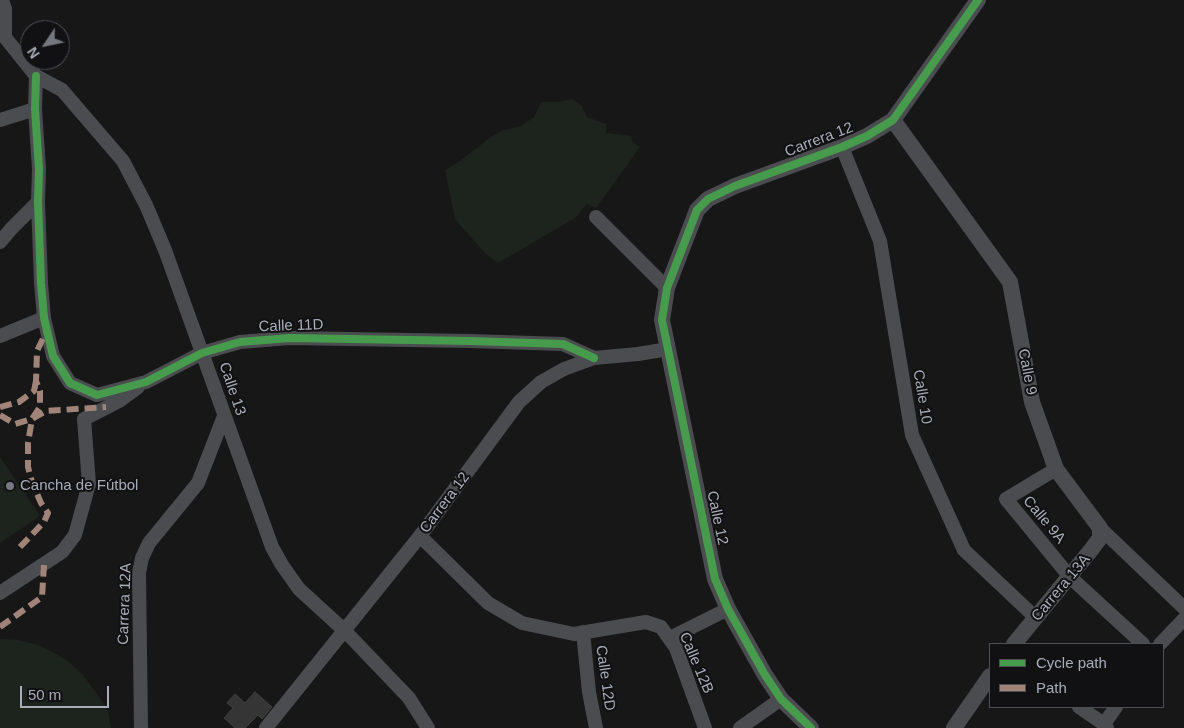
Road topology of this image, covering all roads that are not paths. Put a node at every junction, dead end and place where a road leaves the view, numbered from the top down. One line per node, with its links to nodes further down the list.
1 (978, 0): 7 (street, Carrera 12)
2 (5, 3): 3 (street)
3 (3, 34): 4 (street, Calle 13)
4 (36, 76): 5 (street, Calle 11D); 16 (street, Calle 13)
5 (35, 110): 6 (street); 9 (street, Calle 11D)
6 (0, 120)
7 (893, 120): 8 (street, Carrera 12); 20 (street, Calle 9)
8 (842, 147): 12 (street, Carrera 12); 27 (street, Calle 10)
9 (38, 202): 11 (street); 13 (street, Calle 11D)
10 (596, 217): 12 (street)
11 (0, 242)
12 (667, 288): 15 (street, Calle 12)
13 (44, 318): 14 (street); 18 (street, Calle 11D)
14 (0, 336)
15 (668, 349): 17 (street, Carrera 12); 26 (street, Calle 12)
16 (202, 353): 17 (street, Calle 11D); 18 (street, Calle 11D); 19 (street, Calle 13)
17 (594, 358): 22 (street, Carrera 12)
18 (146, 382): 24 (street)
19 (224, 416): 29 (street, Calle 13); 40 (street, Carrera 12A)
20 (1056, 469): 21 (street, Calle 9); 23 (street, Calle 9A)
21 (1100, 528): 23 (street, Carrera 13A); 25 (street, Calle 9)
22 (420, 536): 29 (street, Carrera 12); 30 (street)
23 (1070, 577): 27 (street, Carrera 13A); 33 (street, Calle 9A)
24 (0, 593)
25 (1184, 608)
26 (728, 609): 31 (street); 36 (street, Calle 12)
27 (1036, 618): 32 (street, Carrera 13A)
28 (1181, 626): 34 (street)
29 (345, 631): 41 (street, Carrera 12); 42 (street, Calle 13)
30 (583, 632): 31 (street, Calle 12B); 43 (street, Calle 12D)
31 (670, 638): 44 (street, Calle 12B)
32 (1015, 643)
33 (1142, 643)
34 (1161, 643)
35 (989, 677): 47 (street)
36 (781, 699): 45 (street); 46 (street, Calle 12)
37 (1080, 708): 39 (street)
38 (1115, 708): 39 (street)
39 (1106, 726)
40 (140, 728)
41 (266, 728)
42 (428, 728)
43 (596, 728)
44 (705, 728)
45 (740, 728)
46 (811, 728)
47 (954, 728)

